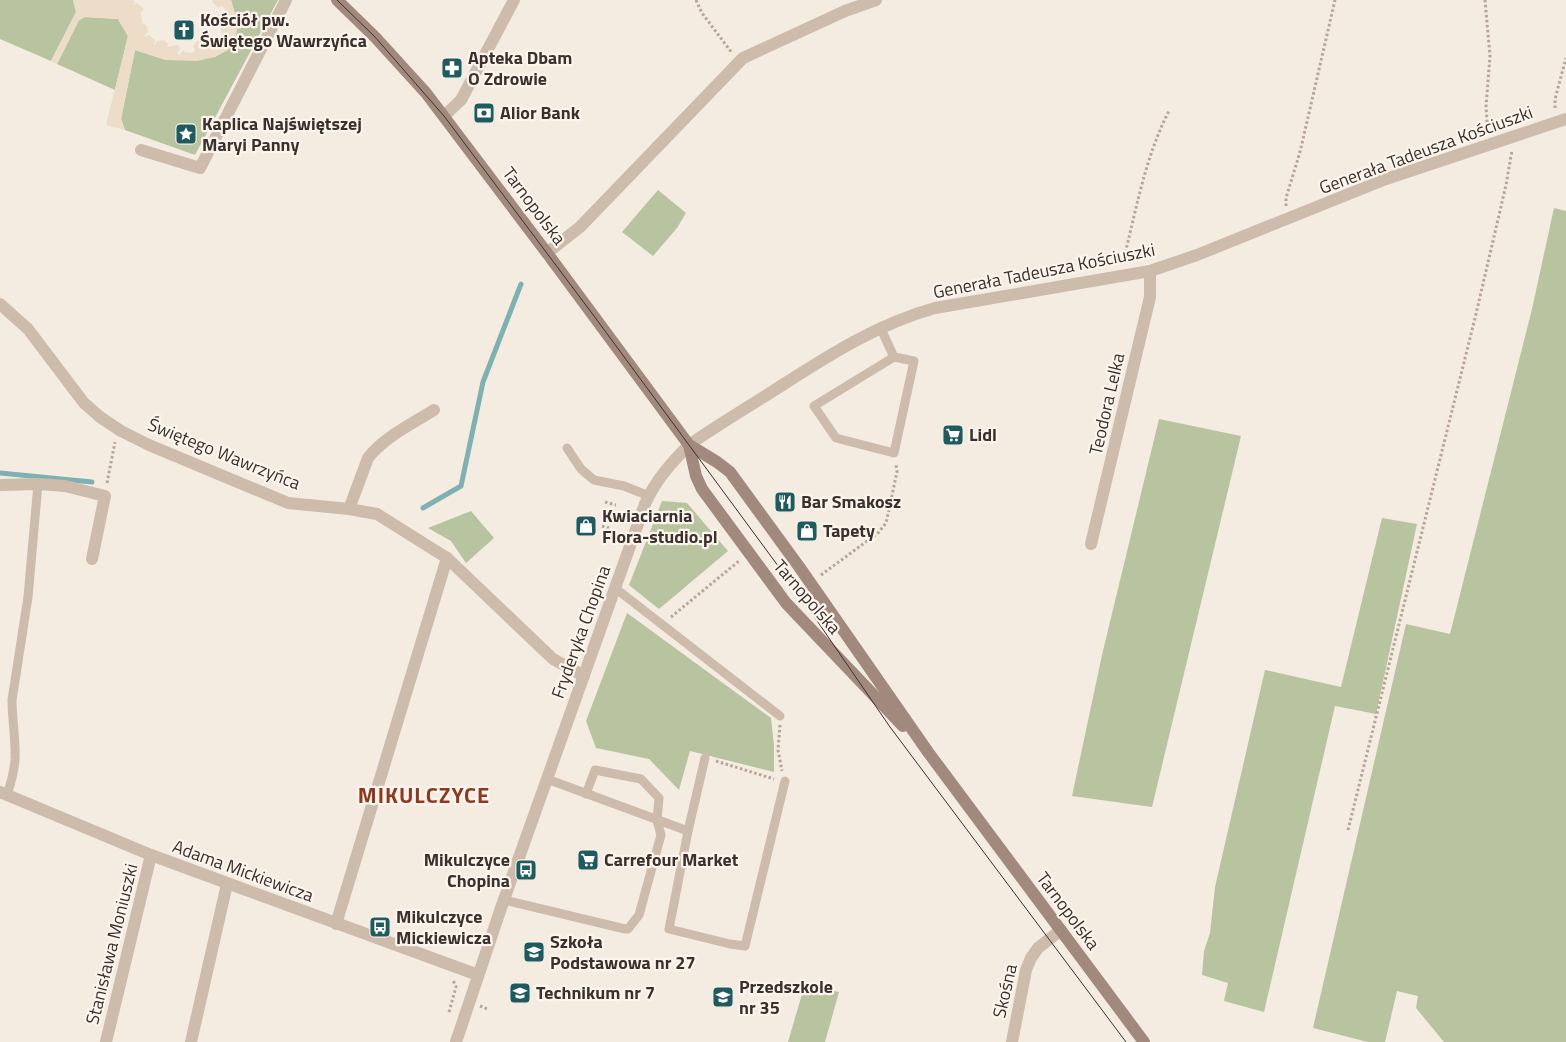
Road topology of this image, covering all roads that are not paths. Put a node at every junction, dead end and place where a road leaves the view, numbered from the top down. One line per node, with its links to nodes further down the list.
1 (286, 0): 7 (street)
2 (337, 0): 5 (main road, Tarnopolska)
3 (514, 0): 5 (street)
4 (876, 0): 8 (street)
5 (444, 116): 8 (main road, Tarnopolska)
6 (1561, 120): 9 (street, Generała Tadeusza Kościuszki)
7 (141, 150)
8 (547, 253): 14 (main road, Tarnopolska)
9 (1150, 271): 11 (street, Generała Tadeusza Kościuszki); 20 (street, Teodora Lelka)
10 (0, 304): 19 (street, Świętego Wawrzyńca)
11 (880, 327): 12 (lane); 14 (street, Generała Tadeusza Kościuszki)
12 (894, 357): 12 (lane)
13 (434, 410): 19 (street)
14 (689, 445): 18 (street, Fryderyka Chopina); 26 (main road, Tarnopolska); 26 (main road, Tarnopolska)
15 (567, 448): 18 (lane)
16 (38, 484): 17 (street); 22 (street); 30 (lane)
17 (0, 485)
18 (649, 496): 23 (street, Fryderyka Chopina)
19 (349, 509): 21 (street, Świętego Wawrzyńca)
20 (1091, 544)
21 (447, 558): 24 (street, Świętego Wawrzyńca); 37 (street)
22 (92, 559)
23 (616, 588): 24 (street, Fryderyka Chopina); 25 (lane)
24 (584, 676): 28 (street, Fryderyka Chopina)
25 (780, 716)
26 (928, 752): 38 (main road, Tarnopolska)
27 (705, 758): 33 (lane)
28 (547, 779): 31 (lane); 36 (street, Fryderyka Chopina)
29 (785, 781): 33 (lane)
30 (4, 793): 34 (street, Adama Mickiewicza)
31 (586, 794): 32 (lane); 32 (lane)
32 (658, 820): 33 (lane); 36 (lane)
33 (688, 832)
34 (151, 855): 35 (street, Adama Mickiewicza); 40 (street, Stanisława Moniuszki)
35 (227, 884): 37 (street, Adama Mickiewicza); 41 (street)
36 (504, 900): 39 (street, Fryderyka Chopina)
37 (336, 924): 39 (street, Adama Mickiewicza)
38 (1060, 930): 43 (street, Skośna); 44 (main road, Tarnopolska)
39 (478, 975): 42 (street, Fryderyka Chopina)
40 (106, 1042)
41 (191, 1042)
42 (456, 1042)
43 (1012, 1042)
44 (1144, 1042)

